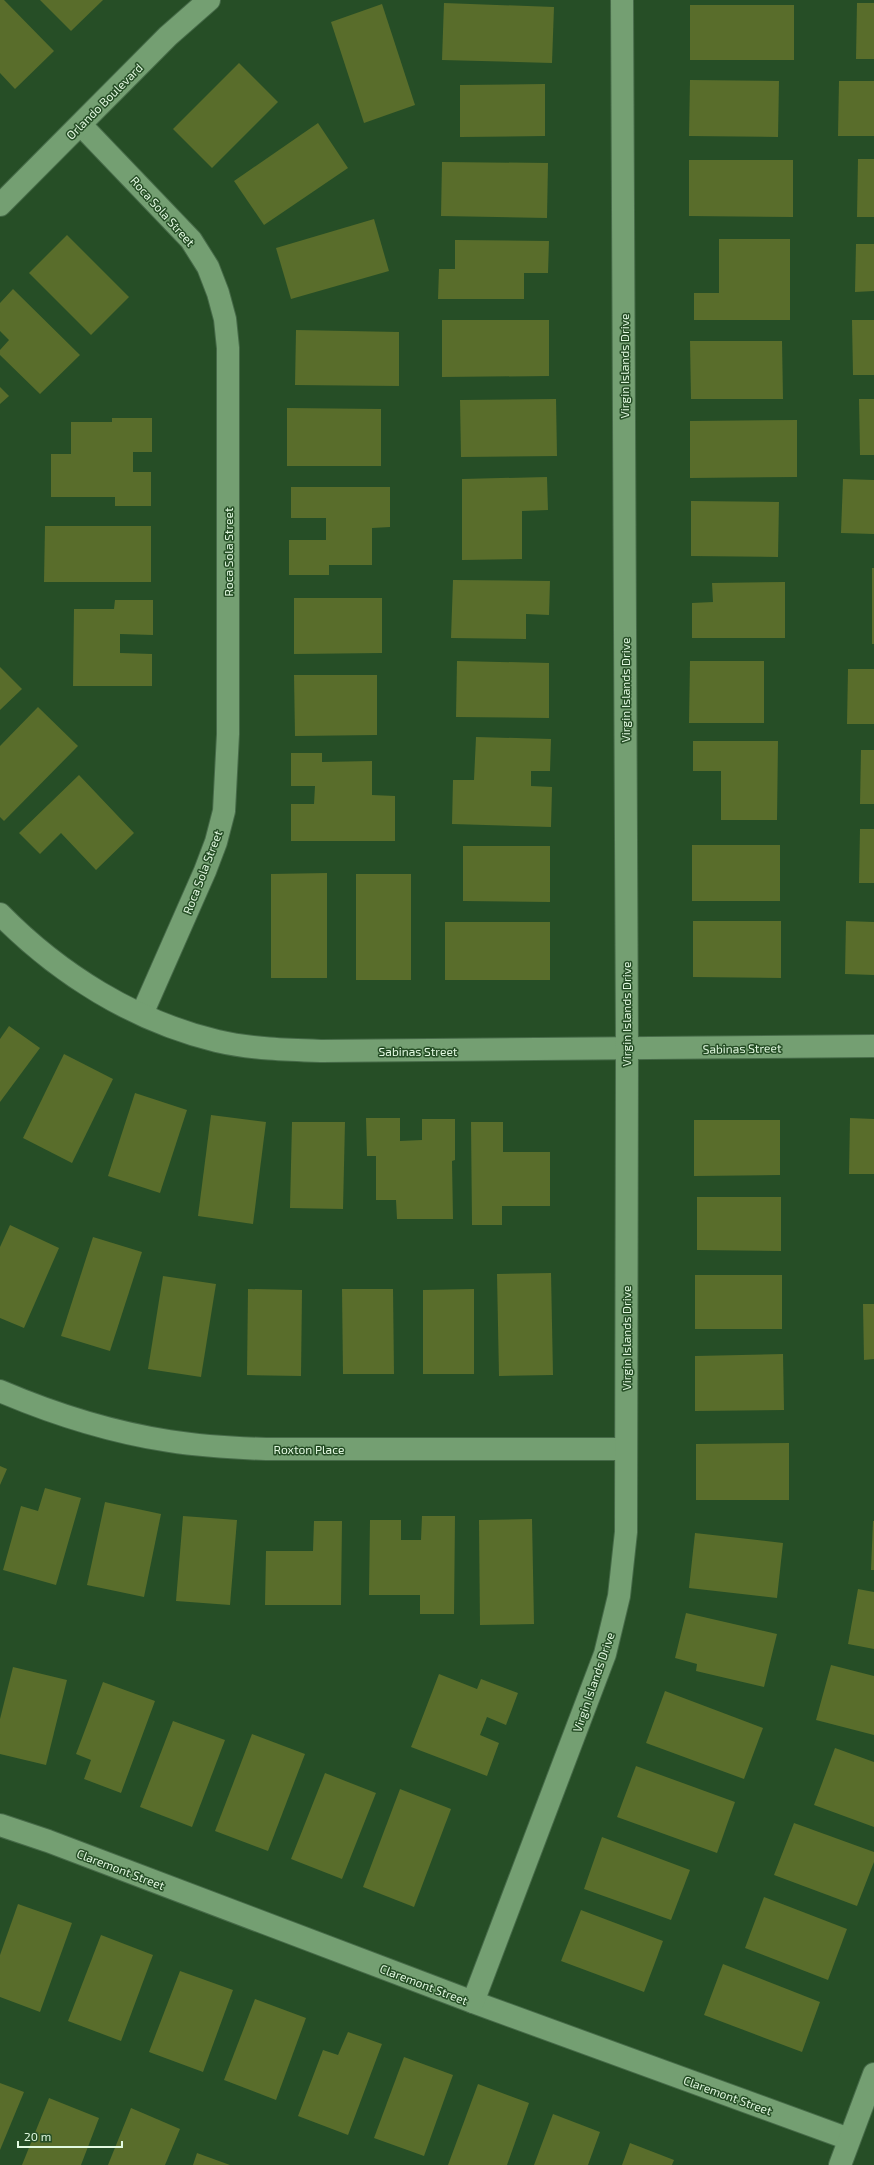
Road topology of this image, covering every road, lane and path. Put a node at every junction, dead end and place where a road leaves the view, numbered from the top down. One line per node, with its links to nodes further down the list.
1 (209, 0): 3 (street, Orlando Boulevard)
2 (622, 0): 8 (street, Virgin Islands Drive)
3 (80, 125): 4 (street, Orlando Boulevard); 6 (street, Roca Sola Street)
4 (0, 205)
5 (0, 914): 6 (street, Sabinas Street)
6 (142, 1014): 8 (street, Sabinas Street)
7 (874, 1046): 8 (street, Sabinas Street)
8 (627, 1050): 10 (street, Virgin Islands Drive)
9 (0, 1391): 10 (street, Roxton Place)
10 (626, 1449): 12 (street, Virgin Islands Drive)
11 (0, 1825): 12 (street, Claremont Street)
12 (473, 2002): 14 (street, Claremont Street)
13 (874, 2074): 14 (street)
14 (849, 2139): 15 (street)
15 (840, 2165)

